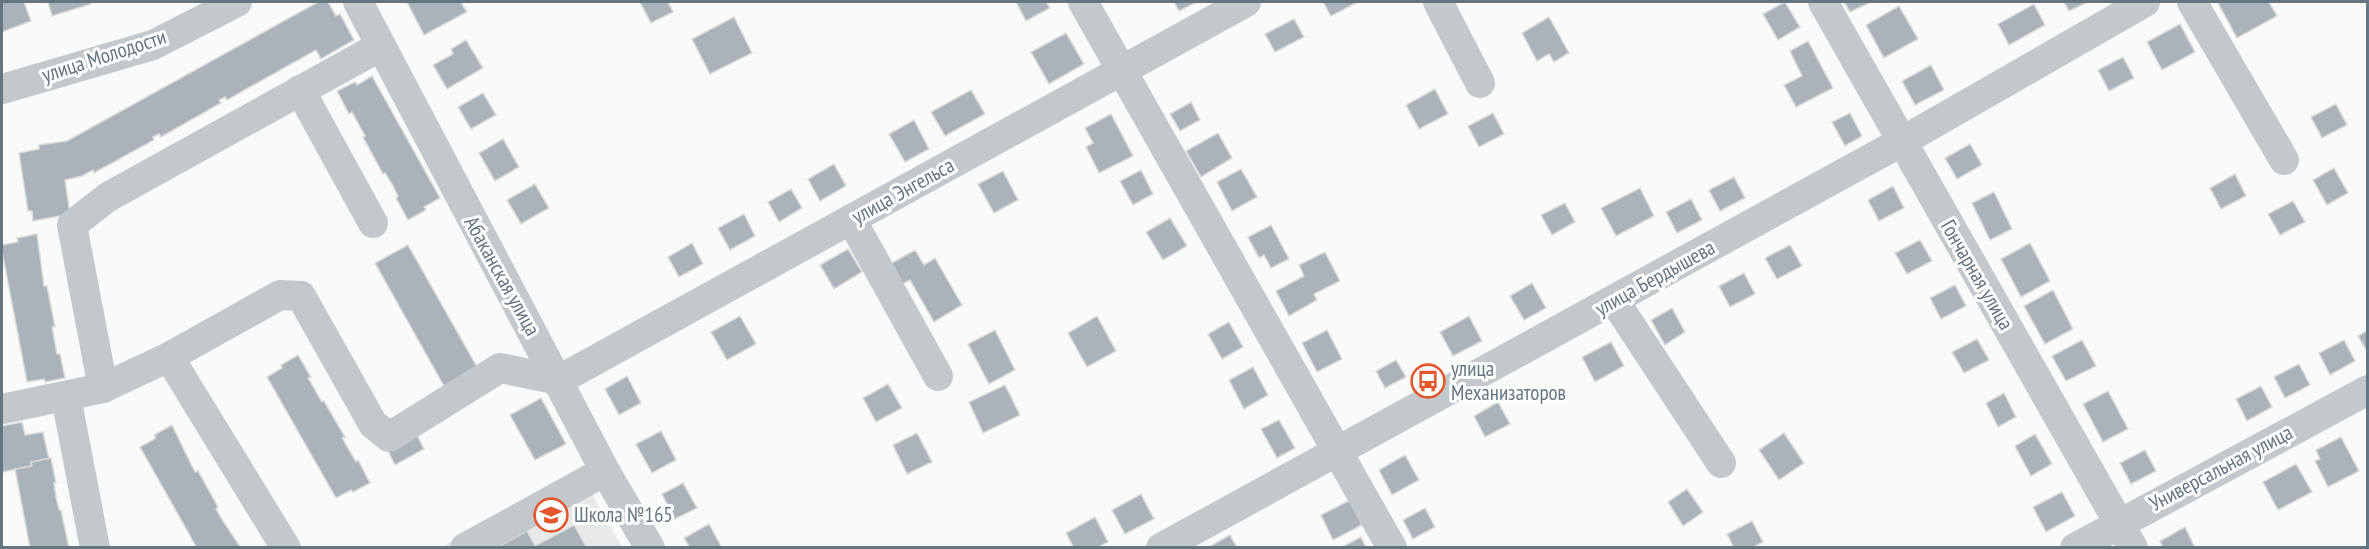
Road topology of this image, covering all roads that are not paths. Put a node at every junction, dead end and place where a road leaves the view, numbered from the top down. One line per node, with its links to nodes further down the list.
1 (237, 2): 12 (street, улица Молодости)
2 (358, 2): 9 (street, Абаканская улица)
3 (1083, 2): 10 (street)
4 (1246, 2): 10 (street, улица Энгельса)
5 (1438, 2): 11 (street)
6 (1823, 2): 14 (street, Гончарная улица)
7 (2145, 2): 14 (street, улица Бердышева)
8 (2192, 2): 15 (street)
9 (381, 46): 13 (street); 21 (street, Абаканская улица)
10 (1122, 71): 16 (street, улица Энгельса); 26 (street)
11 (1480, 83)
12 (2, 88)
13 (300, 90): 17 (street); 22 (street)
14 (1901, 141): 18 (street, улица Бердышева); 29 (street, Гончарная улица)
15 (2284, 160)
16 (851, 219): 20 (street); 21 (street, улица Энгельса)
17 (374, 223)
18 (1614, 300): 26 (street, улица Бердышева); 27 (street)
19 (169, 357): 21 (street); 22 (street); 31 (street)
20 (938, 376)
21 (559, 380): 28 (street, Абаканская улица)
22 (104, 388): 24 (street)
23 (2367, 390): 29 (street, Универсальная улица)
24 (66, 397): 25 (street); 30 (street)
25 (2, 409)
26 (1336, 452): 34 (street, улица Бердышева); 35 (street)
27 (1721, 463)
28 (606, 471): 32 (street); 33 (street, Абаканская улица)
29 (2126, 535): 36 (street, Универсальная улица)
30 (95, 548)
31 (286, 548)
32 (465, 548)
33 (650, 548)
34 (1161, 548)
35 (1392, 548)
36 (2075, 548)

